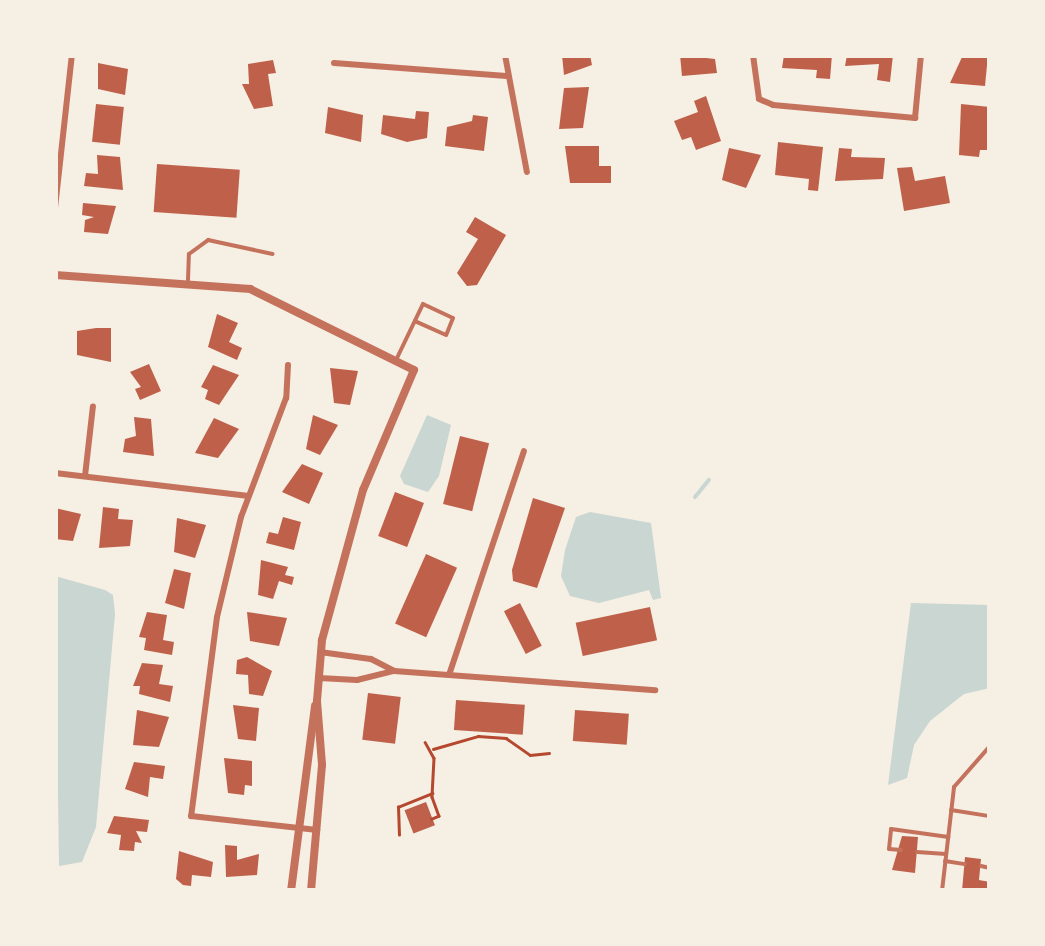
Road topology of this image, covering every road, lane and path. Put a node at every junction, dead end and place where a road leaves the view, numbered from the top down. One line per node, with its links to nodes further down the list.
1 (72, 55): 7 (street)
2 (505, 55): 6 (street)
3 (753, 55): 4 (street)
4 (921, 55)
5 (334, 62): 6 (street)
6 (507, 76): 8 (street)
7 (57, 172): 9 (street)
8 (527, 172)
9 (55, 208)
10 (273, 254): 12 (lane)
11 (55, 275): 12 (street)
12 (188, 280): 14 (street)
13 (416, 322): 13 (lane); 14 (lane)
14 (397, 358): 21 (street)
15 (288, 365): 20 (street)
16 (93, 406): 19 (street)
17 (524, 451): 23 (street)
18 (55, 473): 19 (street)
19 (85, 476): 20 (street)
20 (247, 496): 35 (street)
21 (320, 652): 22 (street); 24 (street)
22 (394, 671): 23 (street); 24 (street)
23 (449, 675): 25 (street)
24 (317, 678): 26 (street)
25 (655, 690)
26 (317, 701): 35 (street); 36 (street)
27 (425, 742): 29 (path)
28 (990, 746): 32 (lane)
29 (433, 749): 30 (path); 31 (path)
30 (549, 753)
31 (432, 793): 34 (path); 37 (path)
32 (951, 810): 33 (lane); 38 (lane)
33 (990, 816)
34 (432, 819)
35 (298, 828): 36 (street); 45 (street)
36 (317, 830): 46 (street)
37 (399, 835)
38 (948, 837): 39 (lane); 41 (lane)
39 (901, 850)
40 (917, 852): 41 (lane)
41 (946, 858): 42 (lane); 47 (lane)
42 (965, 864)
43 (981, 866): 44 (lane)
44 (990, 868)
45 (291, 891)
46 (312, 891)
47 (942, 891)

